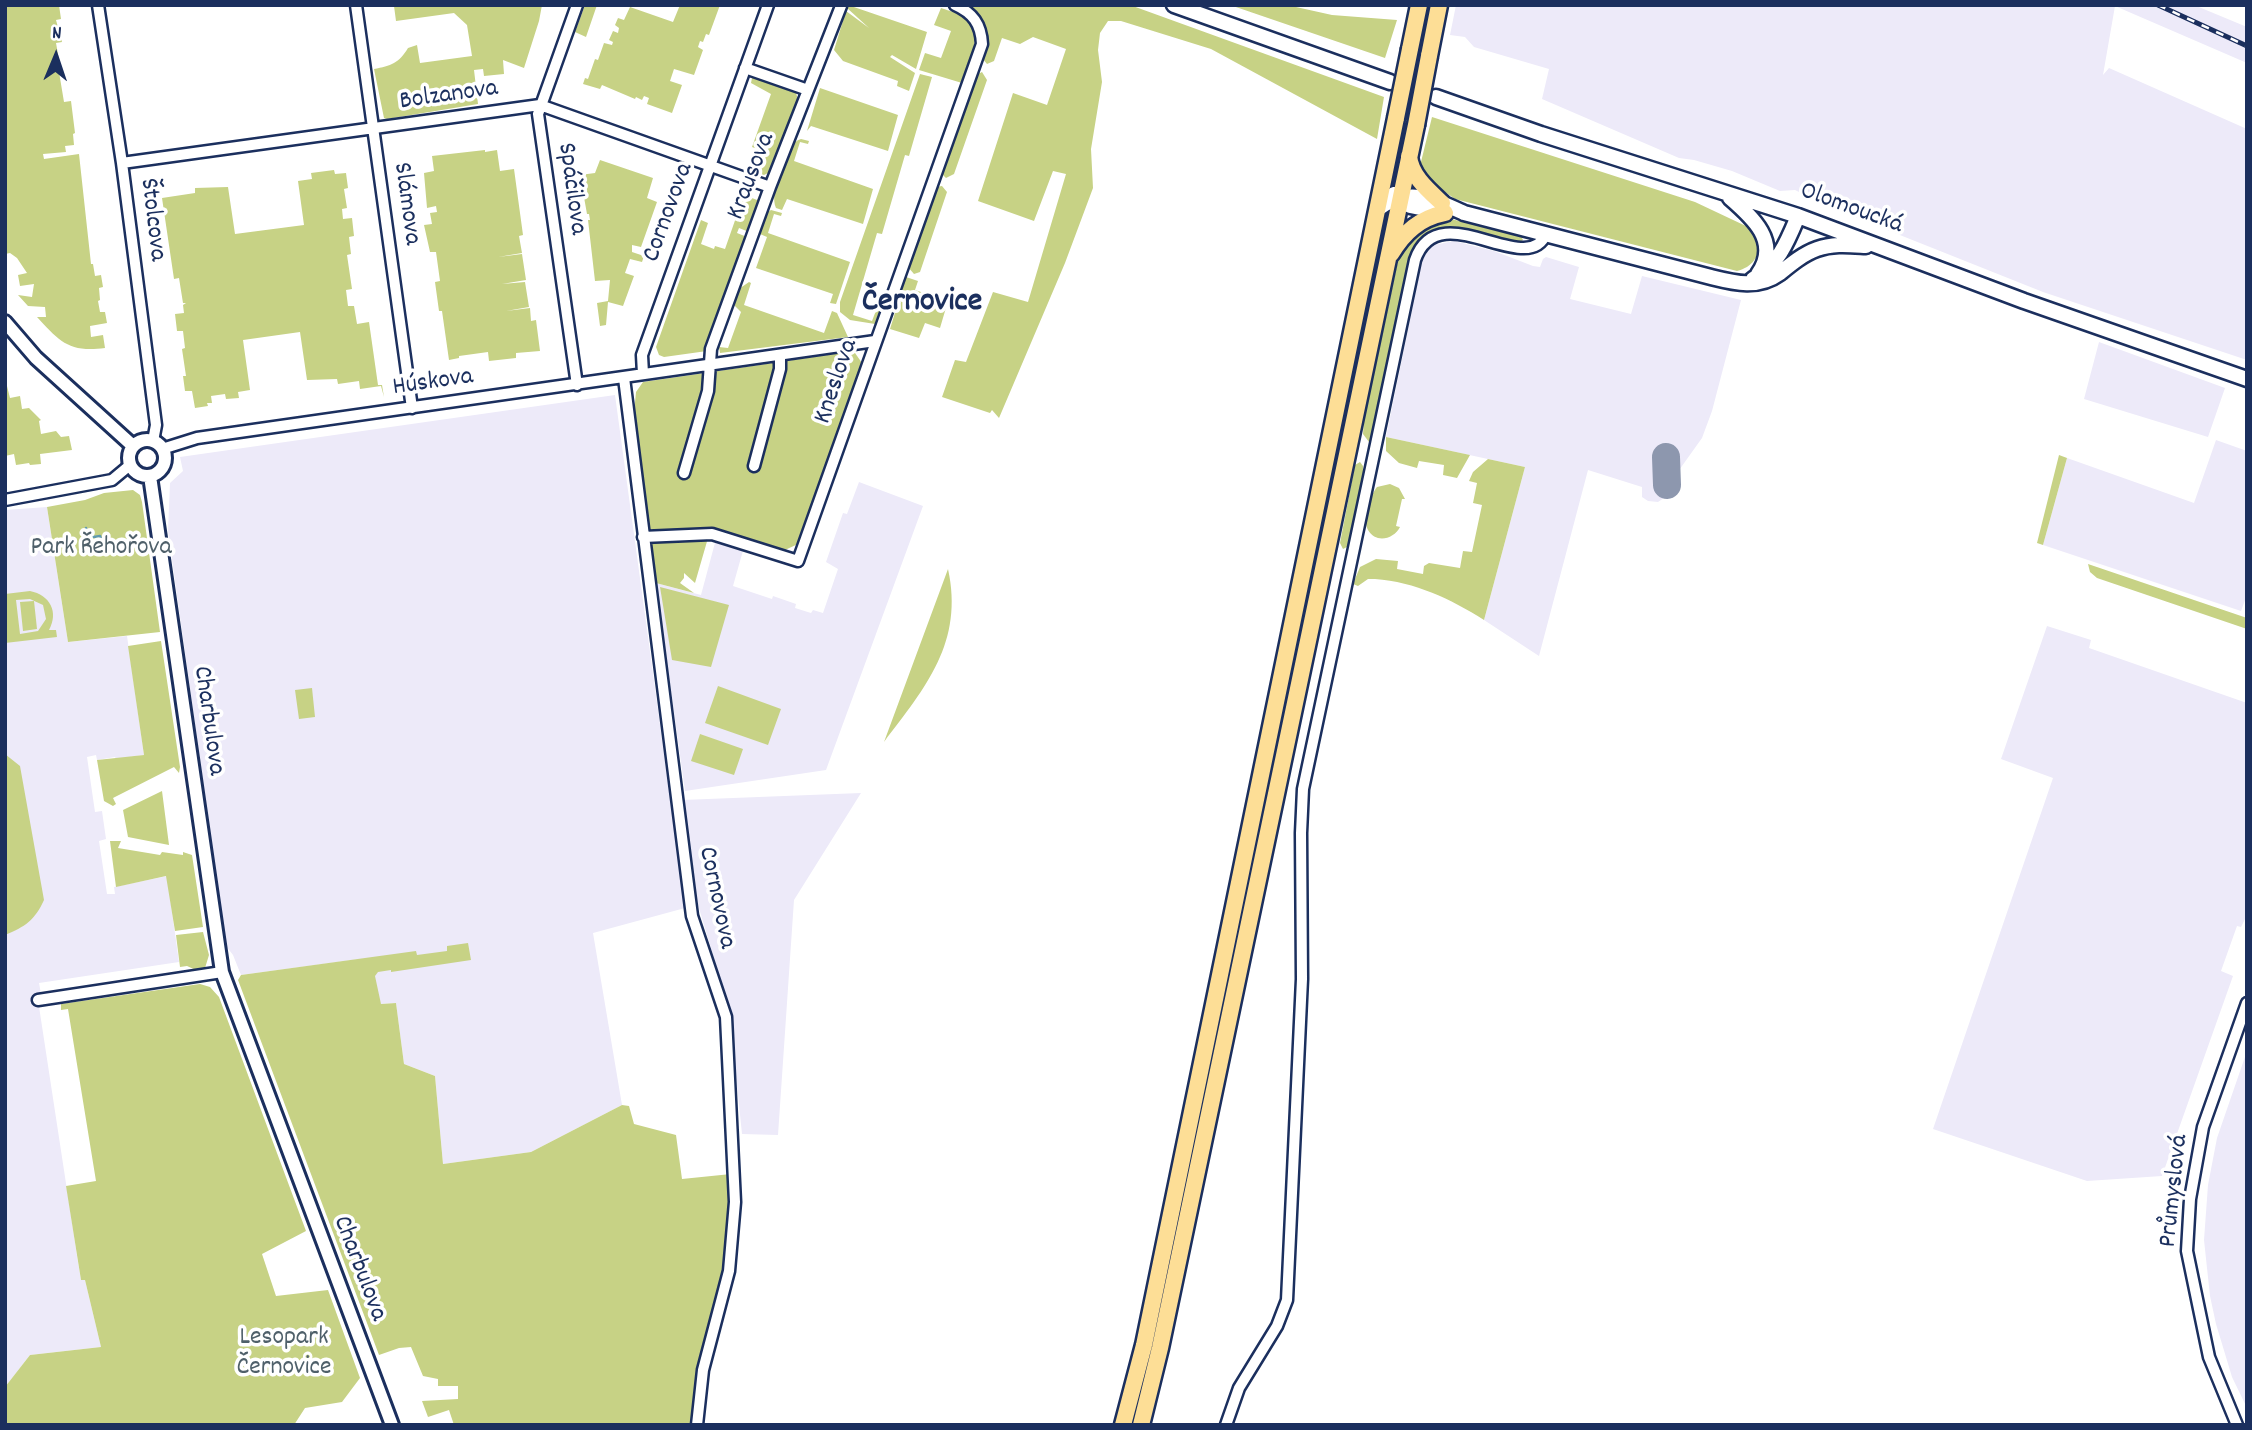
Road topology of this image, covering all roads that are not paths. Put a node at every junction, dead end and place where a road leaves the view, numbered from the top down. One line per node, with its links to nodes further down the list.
1 (98, 5): 17 (street, Štolcova)
2 (356, 5): 15 (street, Slámova)
3 (576, 5): 14 (street, Spáčilova)
4 (768, 5): 10 (street, Cornovova)
5 (954, 5): 32 (street, Kneslova)
6 (1174, 5): 11 (main road)
7 (1419, 5): 19 (highway, bridge)
8 (1439, 5): 16 (highway, bridge)
9 (841, 6): 12 (street, Krausova)
10 (745, 68): 12 (street); 18 (street, Cornovova)
11 (1390, 82)
12 (808, 90): 20 (street, Krausova)
13 (1436, 97): 21 (main road, Olomoucká)
14 (540, 105): 15 (street, Bolzanova); 18 (street, Bolzanova); 38 (street, Spáčilova)
15 (373, 129): 17 (street, Bolzanova); 39 (street, Slámova)
16 (1409, 156): 22 (highway); 23 (highway)
17 (122, 163): 40 (street, Štolcova)
18 (710, 165): 20 (street, Bolzanova); 35 (street, Cornovova)
19 (1383, 179): 22 (main road); 24 (highway)
20 (770, 187): 34 (street, Krausova)
21 (1723, 192): 25 (main road, Olomoucká); 29 (main road)
22 (1399, 197): 23 (main road); 24 (main road); 28 (highway)
23 (1443, 208): 26 (main road); 28 (highway)
24 (1378, 209): 53 (highway)
25 (1798, 216): 27 (main road, Olomoucká); 29 (main road)
26 (1546, 234): 30 (main road); 55 (street)
27 (1882, 247): 30 (main road); 37 (main road, Olomoucká)
28 (1384, 269): 54 (highway)
29 (1755, 278): 30 (main road)
30 (1726, 281)
31 (5, 322): 41 (street)
32 (875, 341): 33 (street, Húskova); 47 (street, Kneslova)
33 (780, 355): 34 (street, Húskova); 43 (street)
34 (710, 365): 35 (street, Húskova); 44 (street)
35 (643, 374): 36 (street, Húskova)
36 (625, 378): 38 (street, Húskova); 47 (street, Cornovova)
37 (2247, 379)
38 (577, 385): 39 (street, Húskova)
39 (412, 408): 40 (street, Húskova)
40 (158, 445): 41 (street); 45 (street)
41 (133, 446): 42 (street)
42 (130, 465): 45 (street); 46 (street)
43 (754, 466)
44 (684, 473)
45 (150, 476): 48 (street, Charbulova)
46 (5, 500)
47 (643, 537): 52 (street, Cornovova)
48 (222, 972): 49 (street); 51 (street, Charbulova)
49 (38, 1000)
50 (2247, 1003): 56 (street, Průmyslová)
51 (392, 1425)
52 (697, 1425)
53 (1124, 1425)
54 (1141, 1425)
55 (1226, 1425)
56 (2237, 1425)

